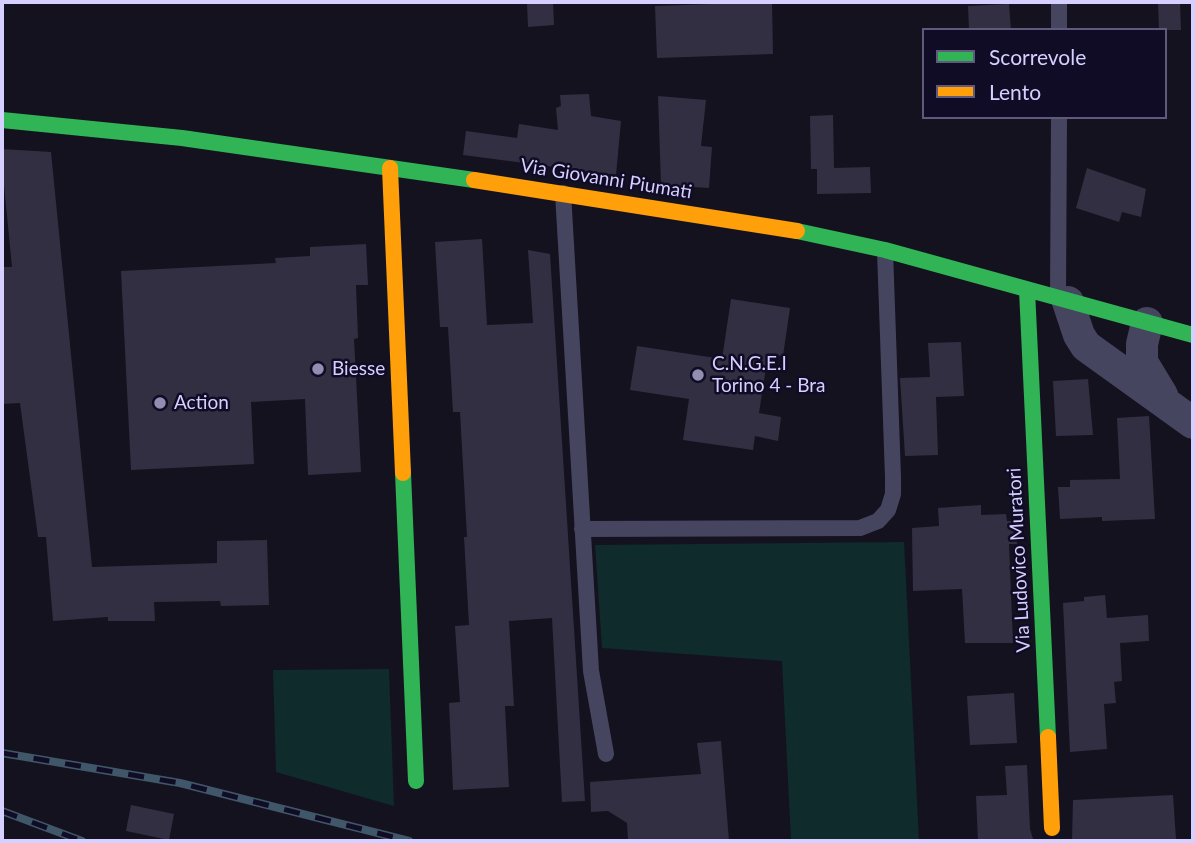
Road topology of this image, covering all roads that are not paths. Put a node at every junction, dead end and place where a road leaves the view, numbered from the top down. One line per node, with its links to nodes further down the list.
1 (1059, 2): 2 (lane)
2 (1059, 28)
3 (1059, 119): 9 (lane)
4 (2, 120): 5 (street, Via Giovanni Piumati)
5 (390, 169): 6 (street, Via Giovanni Piumati); 15 (street)
6 (563, 192): 7 (street, Via Giovanni Piumati); 13 (lane)
7 (885, 250): 8 (street, Via Giovanni Piumati); 13 (lane)
8 (1027, 290): 9 (street, Via Giovanni Piumati); 16 (street, Via Ludovico Muratori)
9 (1063, 301): 10 (street, Via Giovanni Piumati); 12 (street)
10 (1147, 323): 11 (street, Via Giovanni Piumati); 12 (street)
11 (1193, 335)
12 (1181, 414)
13 (582, 529): 14 (lane)
14 (606, 754)
15 (416, 781)
16 (1052, 828)

